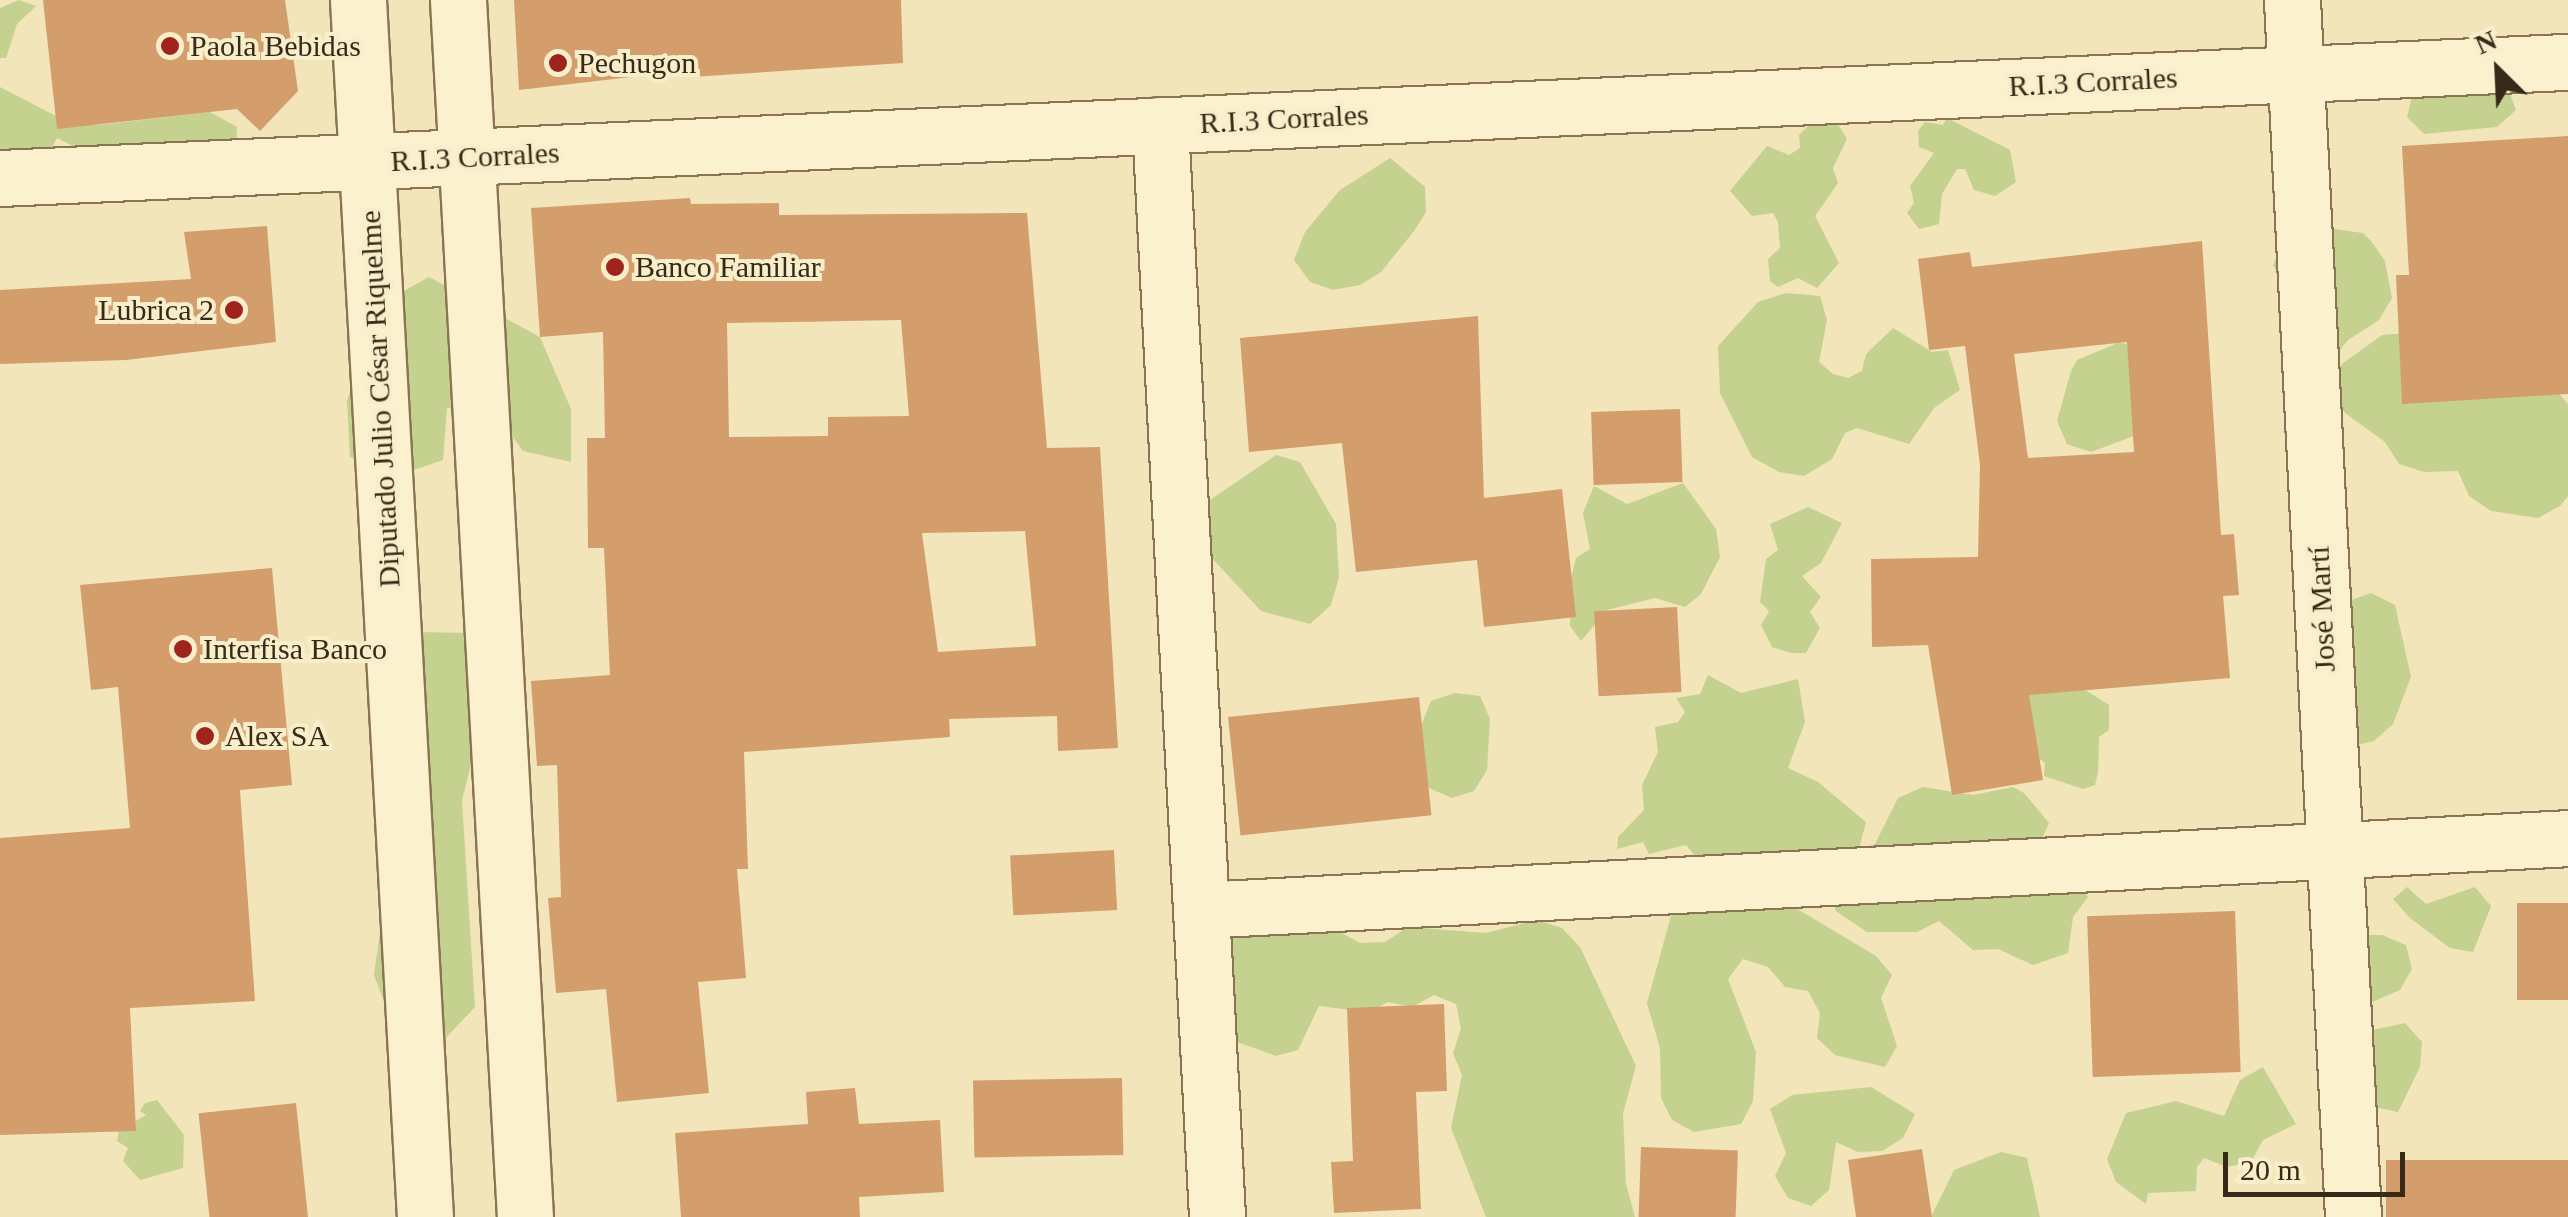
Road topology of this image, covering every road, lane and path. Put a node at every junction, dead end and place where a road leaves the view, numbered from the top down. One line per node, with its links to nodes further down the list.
1 (358, 0): 8 (street, Diputado Julio César Riquelme)
2 (458, 0): 7 (street)
3 (2292, 0): 5 (street, José Martí)
4 (2568, 62): 5 (street, R.I.3 Corrales)
5 (2296, 73): 6 (street, R.I.3 Corrales); 11 (street, José Martí)
6 (1160, 125): 7 (street, R.I.3 Corrales); 12 (street)
7 (467, 157): 8 (street, R.I.3 Corrales); 14 (street)
8 (367, 162): 9 (street, R.I.3 Corrales); 13 (street, Diputado Julio César Riquelme)
9 (0, 178)
10 (2568, 838): 11 (street)
11 (2335, 849): 12 (street); 16 (street, José Martí)
12 (1201, 910): 15 (street)
13 (424, 1217)
14 (524, 1217)
15 (1217, 1217)
16 (2353, 1217)

